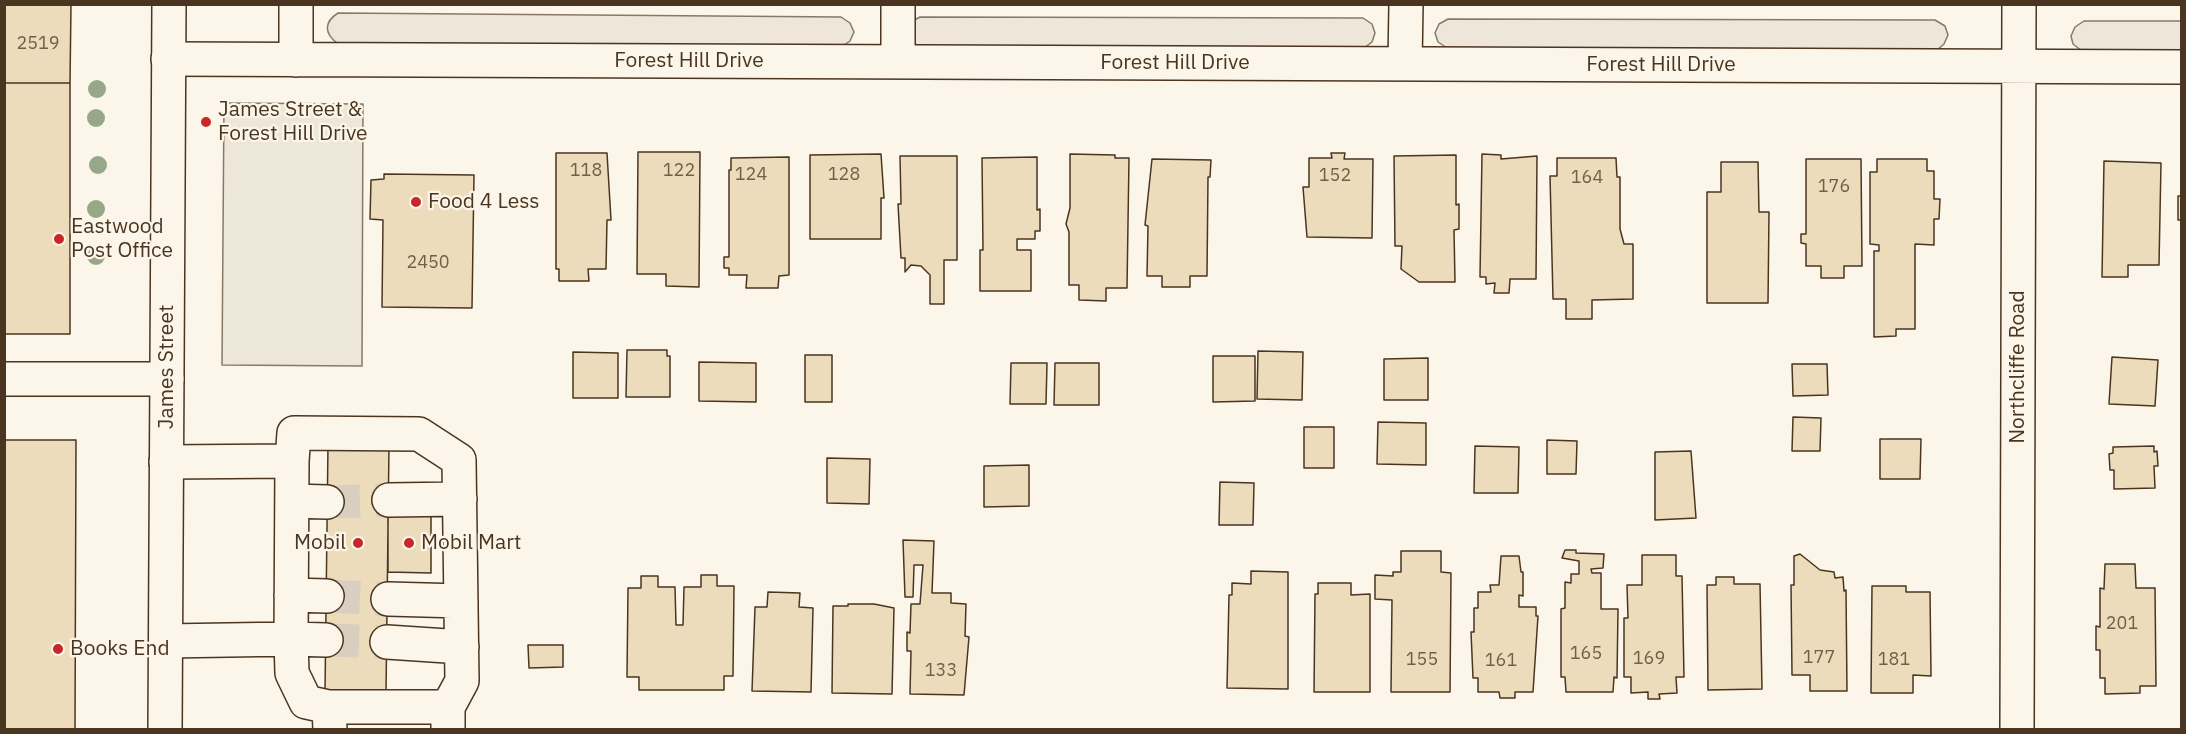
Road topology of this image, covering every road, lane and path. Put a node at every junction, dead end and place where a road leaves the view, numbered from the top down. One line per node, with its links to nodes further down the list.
1 (169, 4): 6 (street, James Street)
2 (296, 4): 7 (street)
3 (898, 4): 8 (street)
4 (1406, 4): 9 (street)
5 (2019, 4): 10 (street, Northcliffe Road)
6 (168, 59): 7 (street, Forest Hill Drive); 13 (street, James Street)
7 (296, 60): 8 (street, Forest Hill Drive)
8 (898, 62): 9 (street, Forest Hill Drive)
9 (1405, 64): 10 (street, Forest Hill Drive)
10 (2018, 66): 11 (street, Forest Hill Drive); 32 (street, Northcliffe Road)
11 (2181, 67)
12 (4, 379): 13 (street)
13 (167, 380): 15 (street, James Street)
14 (292, 461): 15 (street); 16 (street); 17 (street)
15 (166, 462): 26 (street, James Street)
16 (459, 499): 18 (street); 23 (street)
17 (292, 501): 19 (street); 20 (street)
18 (389, 501)
19 (327, 502)
20 (291, 595): 21 (street); 24 (street)
21 (327, 596)
22 (388, 599): 23 (street)
23 (461, 601): 28 (street)
24 (291, 639): 25 (street); 26 (street); 29 (street)
25 (326, 640)
26 (166, 641): 31 (street, James Street)
27 (387, 642): 28 (street)
28 (462, 647): 30 (street)
29 (329, 718): 30 (street)
30 (448, 718)
31 (165, 729)
32 (2018, 729)

